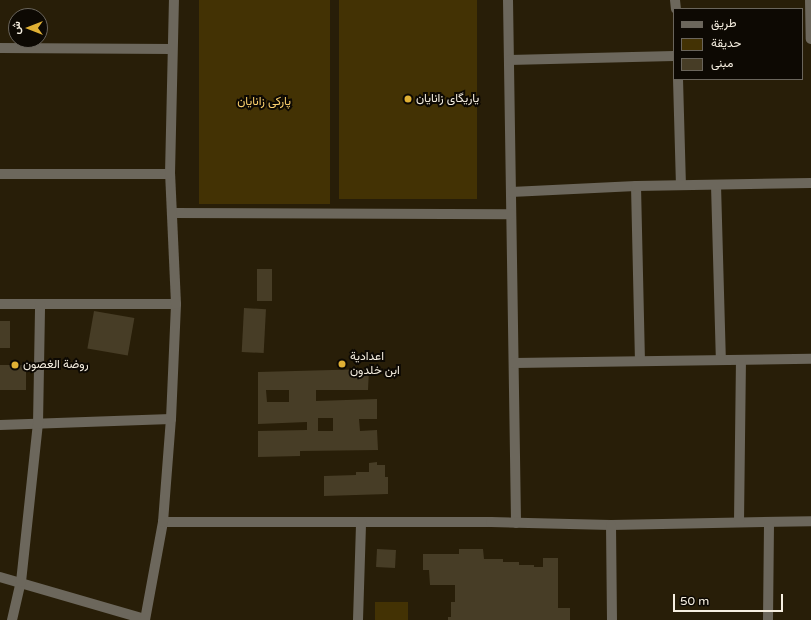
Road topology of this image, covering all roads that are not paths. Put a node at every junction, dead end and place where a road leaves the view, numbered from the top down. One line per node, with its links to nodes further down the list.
1 (174, 0): 6 (street)
2 (508, 0): 8 (street)
3 (810, 0): 4 (street)
4 (811, 39)
5 (0, 48): 6 (street)
6 (172, 49): 11 (street)
7 (673, 56): 8 (street)
8 (509, 60): 16 (street)
9 (678, 80): 13 (street)
10 (0, 174): 11 (street)
11 (170, 174): 17 (street)
12 (811, 183): 14 (street)
13 (681, 185): 14 (street); 15 (street)
14 (716, 185): 23 (street)
15 (636, 186): 16 (street); 25 (street)
16 (511, 192): 18 (street)
17 (172, 213): 18 (street); 21 (street)
18 (511, 214): 26 (street)
19 (0, 304): 20 (street)
20 (40, 304): 21 (street); 28 (street)
21 (176, 304): 27 (street)
22 (811, 359): 24 (street)
23 (721, 360): 24 (street); 25 (street)
24 (741, 360): 33 (street)
25 (640, 361): 26 (street)
26 (514, 363): 35 (street)
27 (171, 419): 28 (street); 31 (street)
28 (38, 424): 29 (street); 38 (street)
29 (0, 425)
30 (811, 521): 34 (street)
31 (163, 522): 32 (street); 40 (street)
32 (361, 522): 35 (street); 41 (street)
33 (739, 522): 34 (street); 36 (street)
34 (769, 522): 43 (street)
35 (516, 523): 36 (street)
36 (611, 525): 42 (street)
37 (0, 577): 38 (street)
38 (21, 582): 39 (street); 40 (street)
39 (12, 620)
40 (145, 620)
41 (358, 620)
42 (612, 620)
43 (768, 620)

